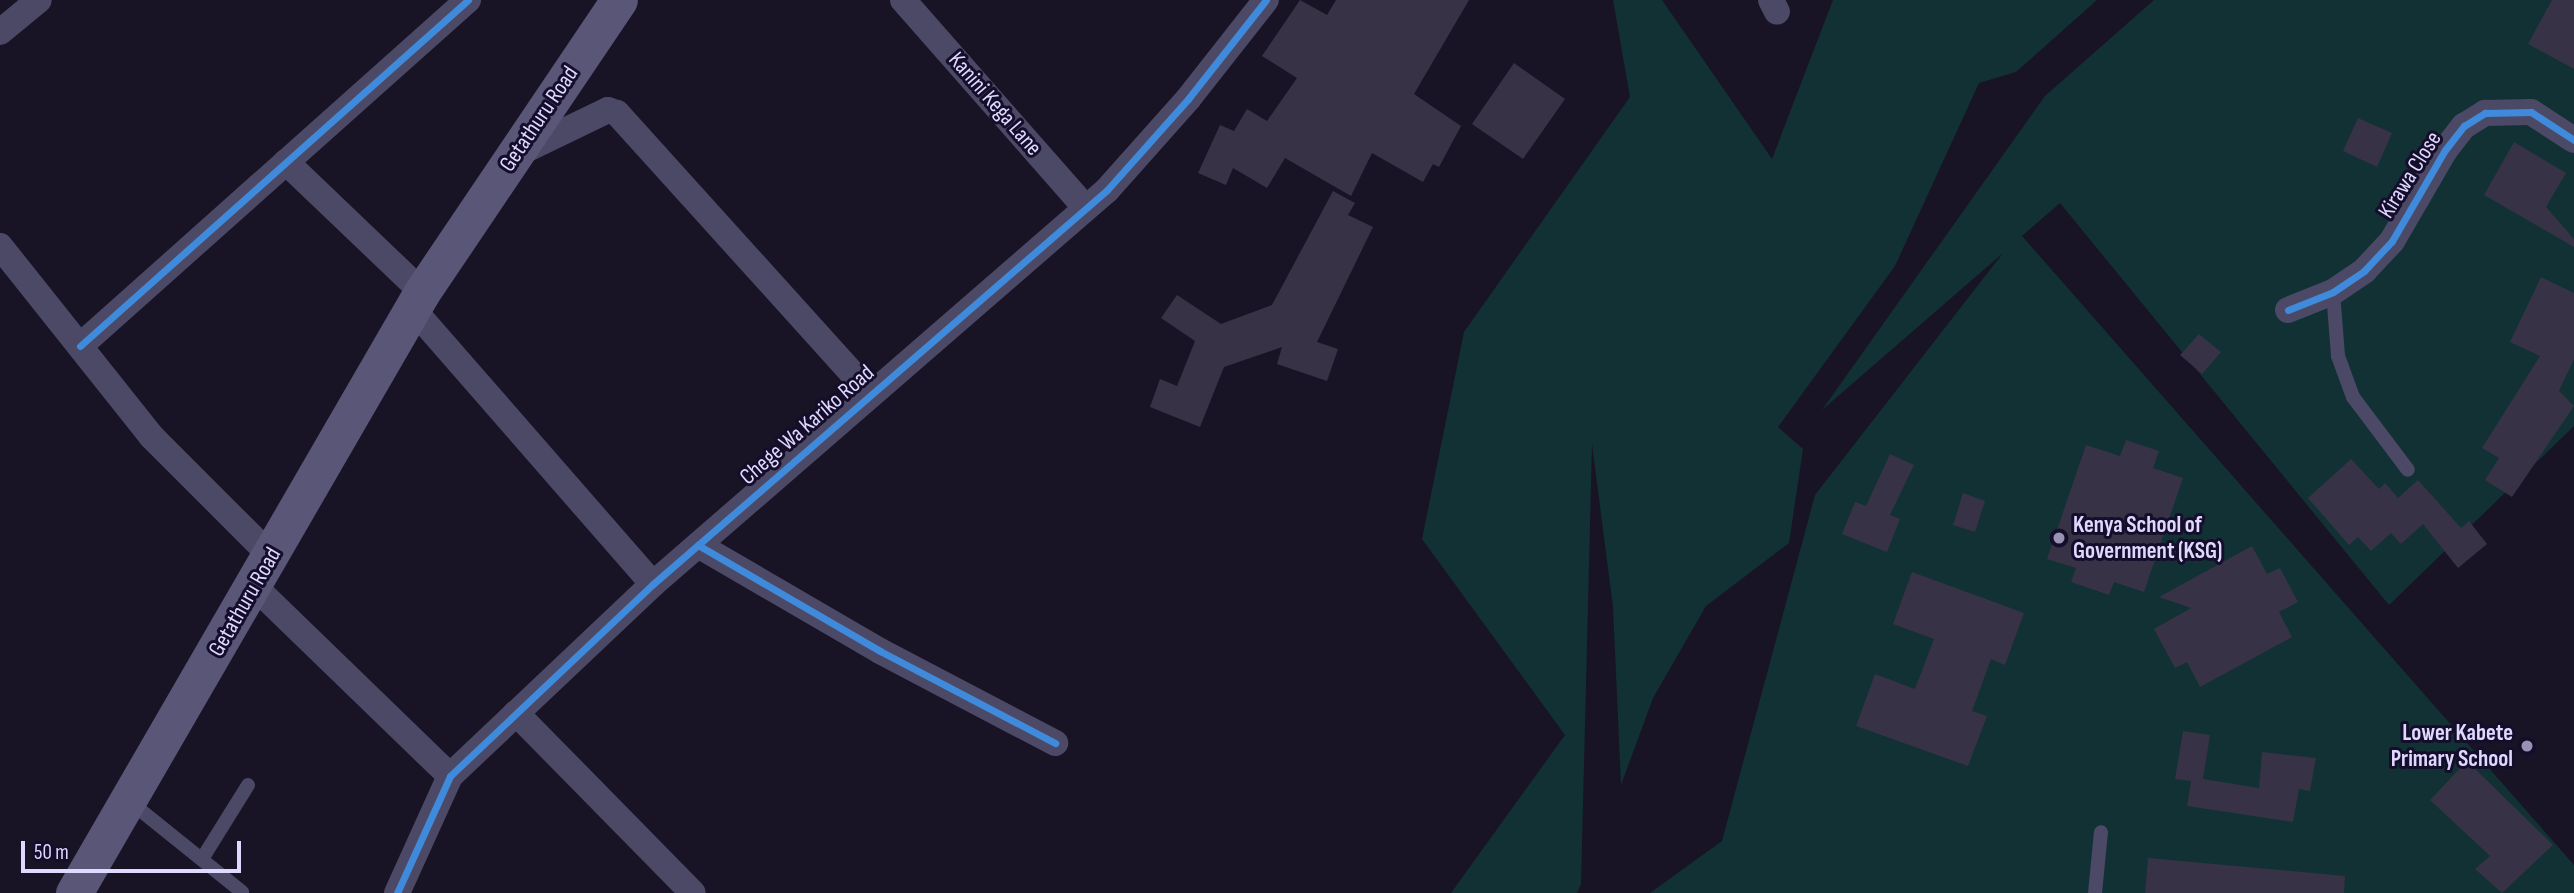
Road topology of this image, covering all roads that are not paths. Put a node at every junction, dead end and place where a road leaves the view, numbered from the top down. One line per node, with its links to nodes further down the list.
1 (39, 0): 6 (street)
2 (468, 0): 9 (street)
3 (619, 0): 8 (main road, Getathuru Road)
4 (904, 0): 10 (street, Kanini Kega Lane)
5 (1266, 0): 10 (street, Chege Wa Kariko Road)
6 (0, 32)
7 (2574, 140): 12 (street, Kirawa Close)
8 (515, 155): 13 (main road, Getathuru Road); 16 (street, Chege Wa Kariko Road)
9 (286, 162): 13 (street); 15 (street)
10 (1086, 208): 16 (street, Chege Wa Kariko Road)
11 (0, 246): 15 (street)
12 (2333, 292): 14 (street, Kirawa Close); 17 (lane)
13 (417, 300): 19 (main road, Getathuru Road); 20 (street)
14 (2288, 310)
15 (80, 346): 19 (street)
16 (871, 394): 18 (street, Chege Wa Kariko Road)
17 (2408, 470)
18 (698, 545): 20 (street, Chege Wa Kariko Road); 22 (street)
19 (263, 572): 23 (street); 25 (main road, Getathuru Road)
20 (653, 584): 21 (street, Chege Wa Kariko Road)
21 (516, 713): 23 (street, Chege Wa Kariko Road); 31 (street)
22 (1055, 743)
23 (450, 776): 30 (street, Chege Wa Kariko Road)
24 (248, 785): 27 (lane)
25 (128, 800): 27 (lane); 29 (main road, Getathuru Road)
26 (2101, 832): 32 (lane)
27 (202, 859): 28 (lane)
28 (242, 892)
29 (74, 893)
30 (397, 893)
31 (693, 893)
32 (2095, 893)

